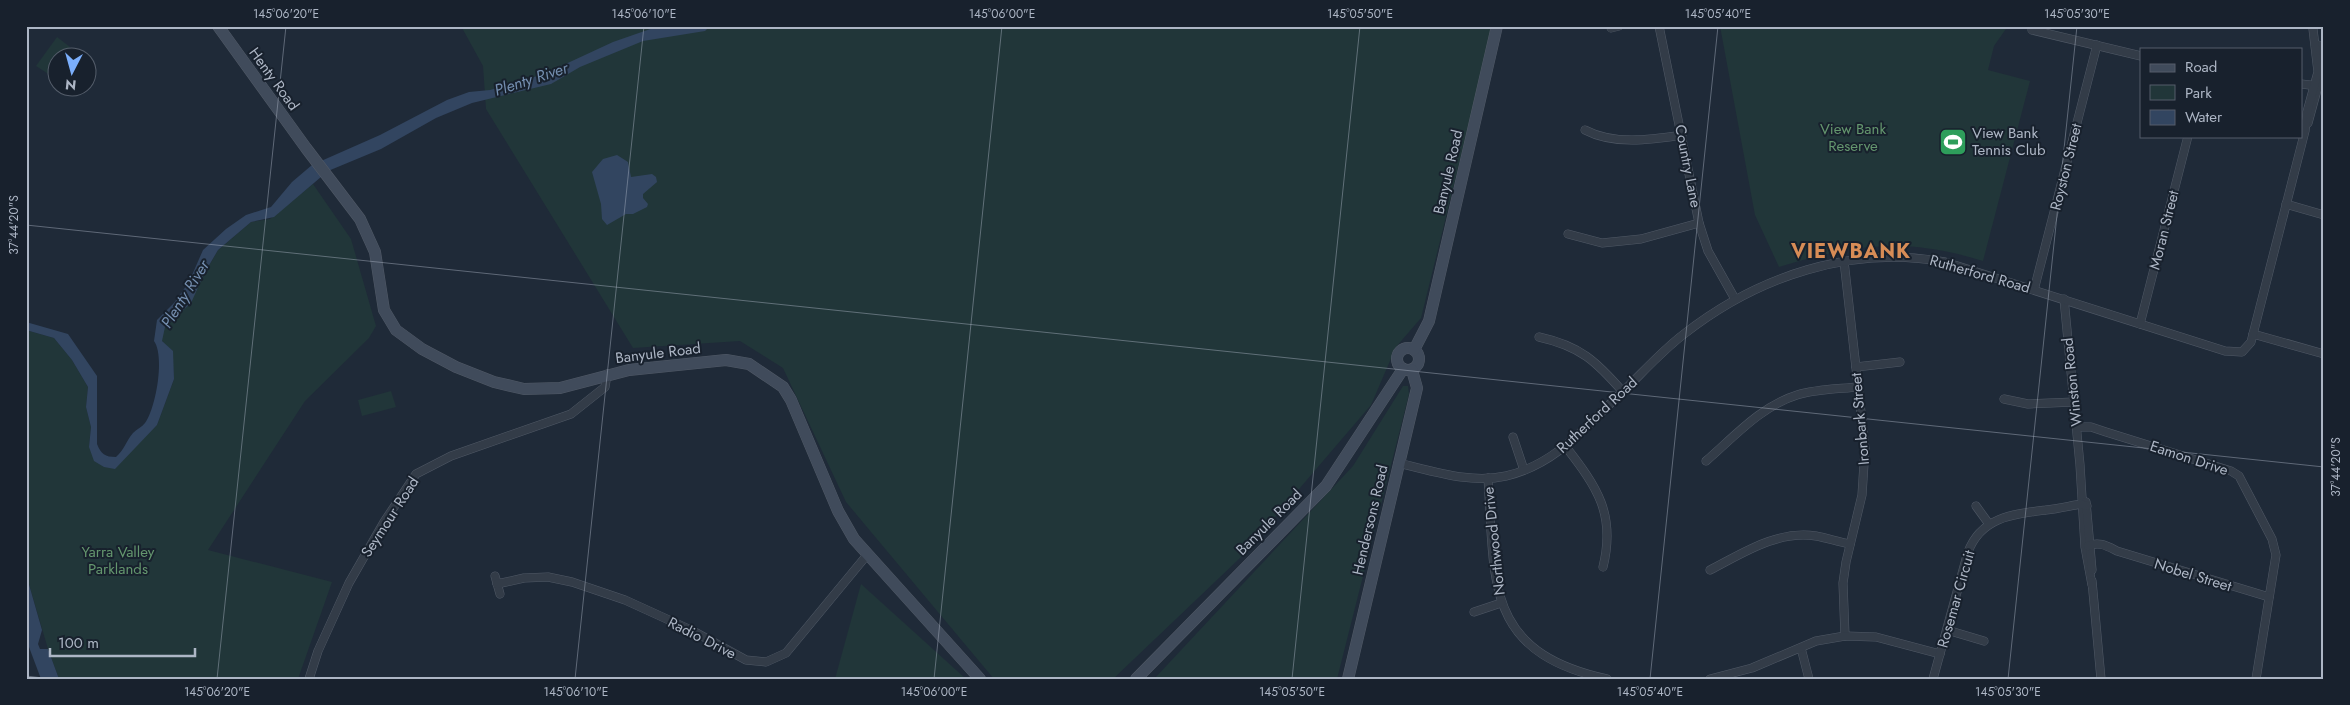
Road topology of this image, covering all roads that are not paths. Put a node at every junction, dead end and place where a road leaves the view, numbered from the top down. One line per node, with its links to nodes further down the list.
1 (218, 26): 13 (street, Henty Road)
2 (1497, 26): 25 (street, Banyule Road)
3 (1659, 26): 11 (street, Country Lane)
4 (2312, 28): 8 (street, Rutherford Road)
5 (2032, 30): 6 (street)
6 (2097, 45): 7 (street); 19 (street, Royston Street)
7 (2140, 56)
8 (2319, 81): 9 (street); 14 (street, Rutherford Road)
9 (2302, 86)
10 (1585, 130): 11 (street)
11 (1682, 135): 16 (street, Country Lane)
12 (2187, 138): 22 (street, Moran Street)
13 (306, 148): 30 (street, Banyule Road)
14 (2286, 204): 15 (street); 23 (street, Rutherford Road)
15 (2324, 215)
16 (1699, 223): 17 (street); 20 (street, Country Lane)
17 (1568, 234)
18 (1844, 261): 19 (street, Rutherford Road); 20 (street, Rutherford Road); 28 (street, Ironbark Street)
19 (2034, 290): 21 (street, Rutherford Road)
20 (1735, 299): 32 (street, Rutherford Road)
21 (2064, 299): 22 (street, Rutherford Road); 34 (street, Winston Road)
22 (2140, 324): 23 (street, Rutherford Road)
23 (2253, 334): 26 (street)
24 (1539, 337): 32 (street)
25 (1414, 350): 29 (street); 29 (street)
26 (2324, 354)
27 (1900, 362): 28 (street)
28 (1856, 367): 31 (street, Ironbark Street)
29 (1407, 369): 39 (street, Hendersons Road); 63 (street, Banyule Road)
30 (607, 374): 47 (street, Banyule Road); 61 (street, Seymour Road)
31 (1858, 386): 38 (street); 45 (street, Ironbark Street)
32 (1623, 392): 37 (street, Rutherford Road)
33 (2004, 399): 34 (street)
34 (2074, 402): 35 (street, Winston Road)
35 (2077, 427): 43 (street, Winston Road); 53 (street, Eamon Drive)
36 (1513, 437): 40 (street)
37 (1566, 447): 40 (street, Rutherford Road); 48 (street)
38 (1706, 461)
39 (1398, 463): 41 (street, Rutherford Road); 64 (street, Hendersons Road)
40 (1524, 470): 41 (street, Rutherford Road)
41 (1488, 478): 54 (street, Northwood Drive)
42 (1976, 506): 44 (street)
43 (2083, 507): 44 (street, Rosemar Circuit); 46 (street, Winston Road)
44 (1989, 524): 56 (street, Rosemar Circuit)
45 (1850, 544): 49 (street); 57 (street, Ironbark Street)
46 (2089, 547): 53 (street, Nobel Street); 69 (street, Winston Road)
47 (867, 555): 51 (street, Radio Drive); 62 (street, Banyule Road)
48 (1602, 567)
49 (1710, 570)
50 (495, 576): 51 (street)
51 (498, 584): 52 (street)
52 (500, 594)
53 (2269, 597): 70 (street, Eamon Drive)
54 (1501, 603): 55 (street, Northwood Drive); 65 (street, Northwood Drive)
55 (1474, 612)
56 (1947, 630): 58 (street); 60 (street, Rosemar Circuit)
57 (1845, 636): 59 (street); 60 (street)
58 (1984, 641)
59 (1801, 648): 66 (street); 67 (street)
60 (1940, 654): 68 (street, Rosemar Circuit)
61 (309, 679)
62 (980, 679)
63 (1136, 679)
64 (1348, 679)
65 (1607, 679)
66 (1710, 679)
67 (1809, 679)
68 (1933, 679)
69 (2101, 679)
70 (2256, 679)

